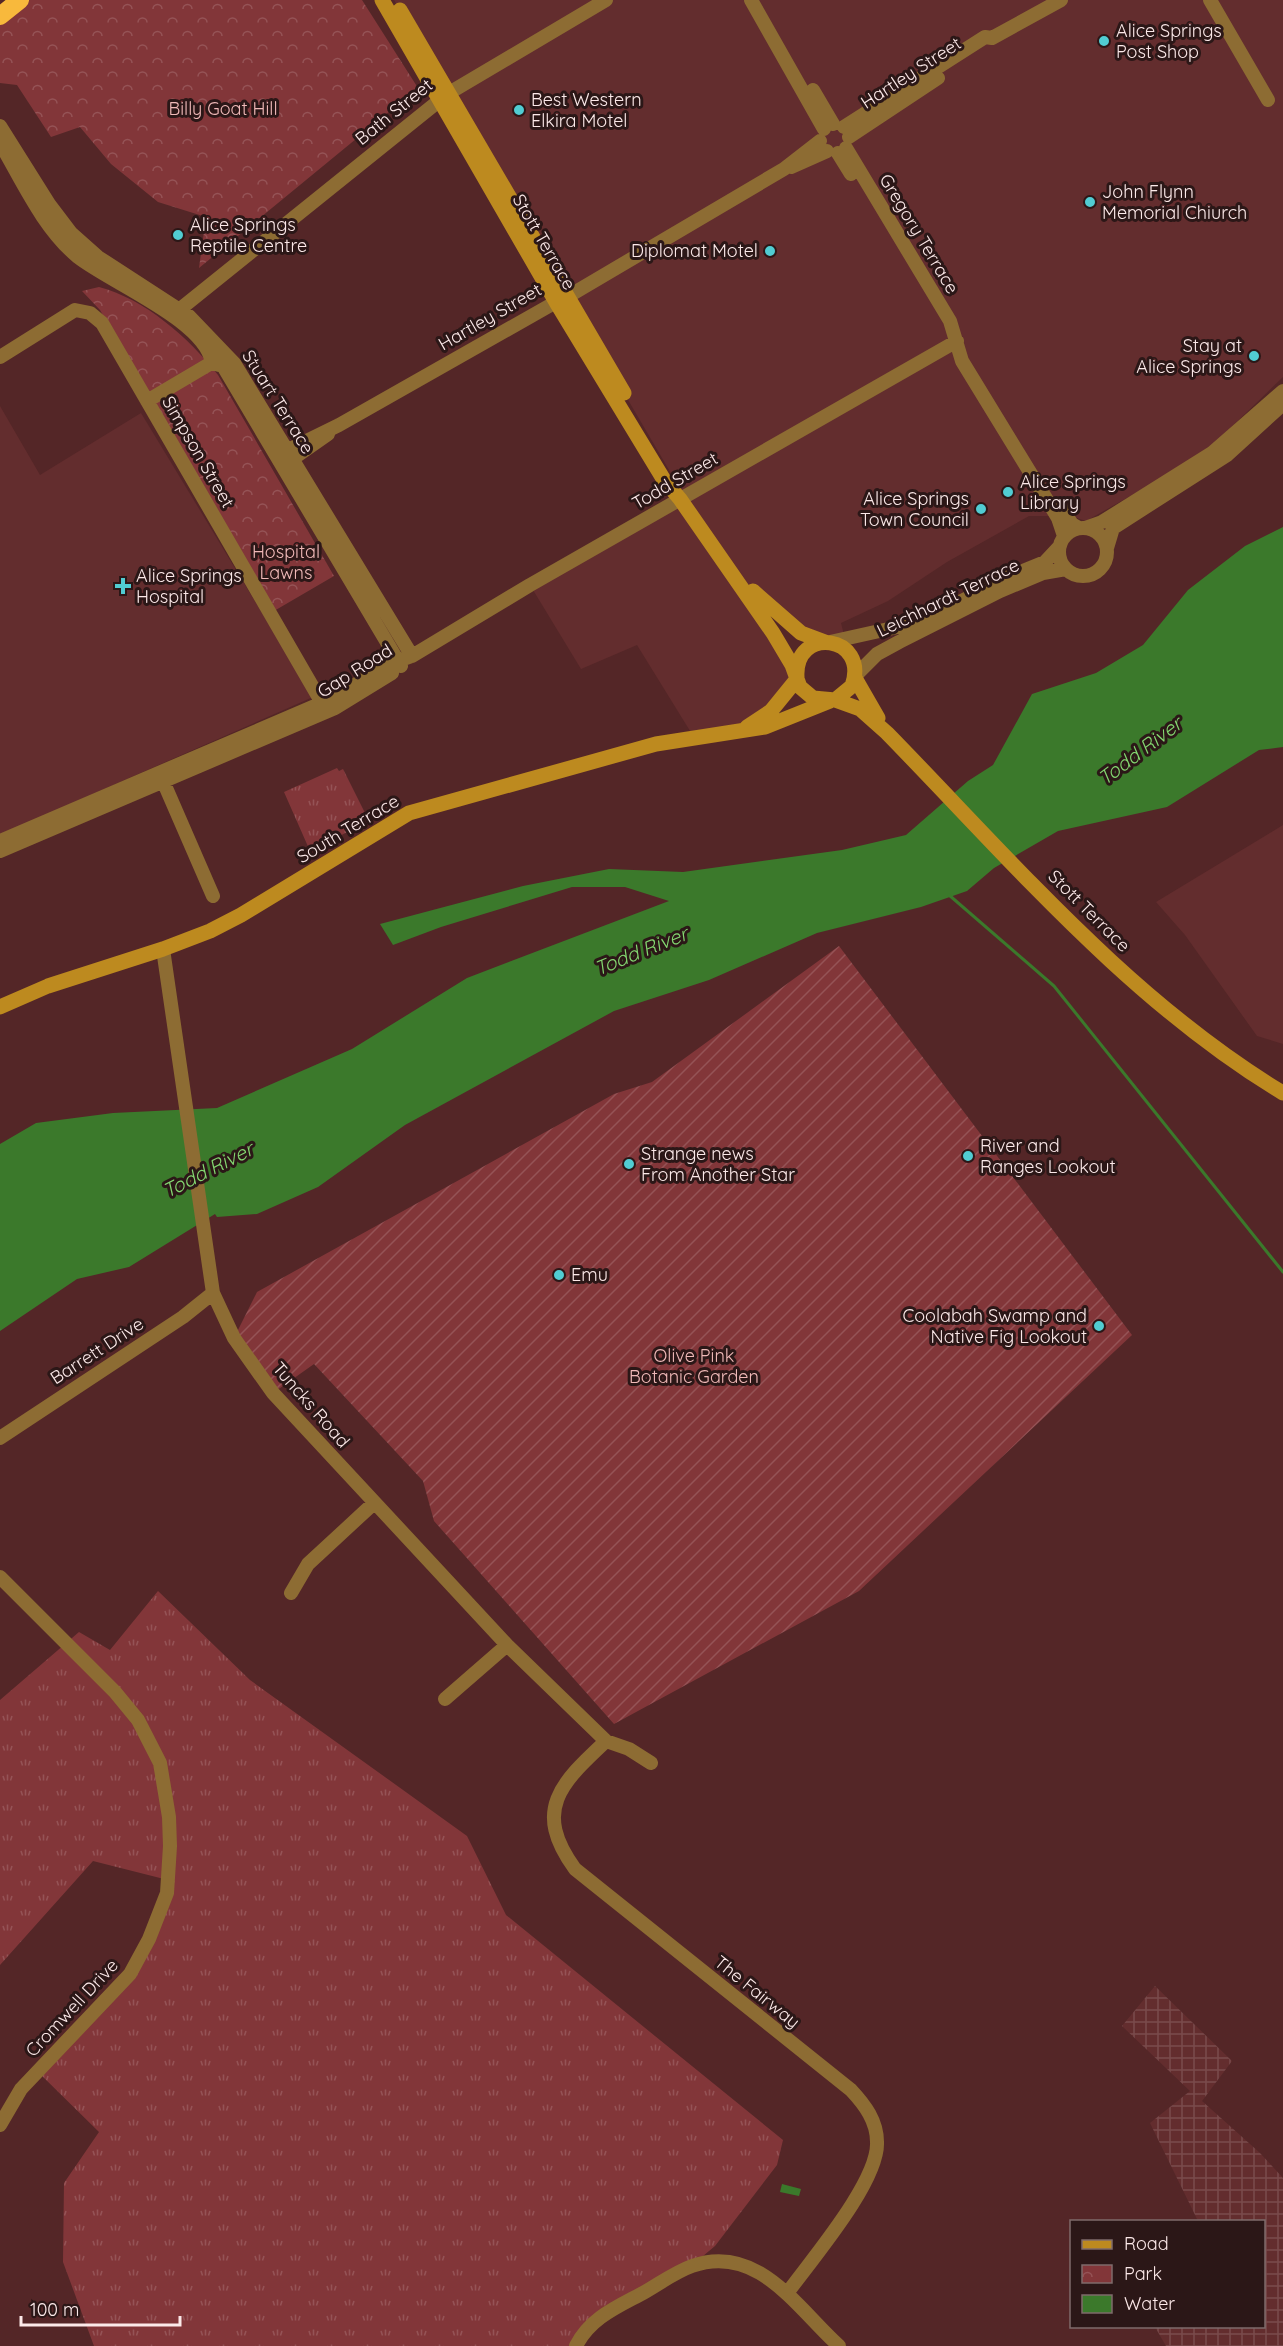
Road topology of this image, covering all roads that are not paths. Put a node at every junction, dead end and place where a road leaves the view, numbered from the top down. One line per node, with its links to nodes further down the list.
1 (20, 0): 9 (highway)
2 (382, 0): 10 (main road, Stott Terrace)
3 (394, 0): 10 (main road, Stott Terrace)
4 (606, 0): 10 (street, Bath Street)
5 (751, 0): 13 (street, Gregory Terrace)
6 (761, 0): 13 (street, Gregory Terrace)
7 (1060, 0): 13 (street, Hartley Street)
8 (1210, 0): 11 (street)
9 (0, 16)
10 (445, 96): 15 (main road, Stott Terrace); 16 (street, Bath Street)
11 (1268, 100)
12 (0, 126): 16 (street, Stuart Terrace)
13 (835, 139): 15 (street, Hartley Street); 17 (street, Gregory Terrace)
14 (0, 144): 16 (street, Stuart Terrace)
15 (562, 299): 24 (street, Hartley Street); 25 (main road, Stott Terrace)
16 (181, 316): 18 (street, Stuart Terrace); 20 (street, Stuart Terrace)
17 (957, 341): 25 (street, Todd Street); 26 (street, Gregory Terrace); 27 (street, Gregory Terrace)
18 (226, 354): 20 (street); 24 (street, Stuart Terrace)
19 (0, 357): 22 (street, Simpson Street)
20 (212, 363): 22 (street); 24 (street, Stuart Terrace)
21 (1283, 391): 26 (street)
22 (147, 401): 37 (street, Simpson Street)
23 (1283, 404): 28 (street)
24 (285, 457): 32 (street, Stuart Terrace); 33 (street, Stuart Terrace)
25 (680, 499): 29 (main road, Stott Terrace); 32 (street, Todd Street)
26 (1082, 528): 27 (street); 28 (street)
27 (1062, 542): 30 (street); 31 (street, Leichhardt Terrace)
28 (1107, 548): 30 (street)
29 (717, 554): 31 (main road, Stott Terrace); 35 (main road, Stott Terrace)
30 (1066, 569): 34 (street, Leichhardt Terrace)
31 (829, 642): 34 (main road); 35 (main road)
32 (412, 656): 33 (street, Gap Road)
33 (400, 663): 37 (street, Gap Road); 40 (street, Gap Road)
34 (855, 677): 36 (main road); 39 (main road, Stott Terrace)
35 (797, 678): 36 (main road); 38 (main road, South Terrace)
36 (832, 701): 38 (main road, South Terrace); 39 (main road, Stott Terrace)
37 (322, 703): 40 (street, Gap Road)
38 (733, 733): 45 (main road, South Terrace)
39 (887, 733): 47 (main road, Stott Terrace)
40 (161, 777): 41 (street, Gap Road); 44 (street)
41 (129, 790): 42 (street, Gap Road); 43 (street, Gap Road)
42 (0, 841)
43 (0, 851)
44 (213, 896)
45 (164, 949): 46 (main road, South Terrace); 48 (street, Tuncks Road)
46 (0, 1007)
47 (1283, 1093)
48 (213, 1293): 49 (street, Barrett Drive); 50 (street, Tuncks Road)
49 (0, 1438)
50 (374, 1503): 52 (street); 53 (street, Tuncks Road)
51 (0, 1577): 57 (street, Cromwell Drive)
52 (291, 1593)
53 (507, 1645): 54 (street); 55 (street, Tuncks Road)
54 (445, 1699)
55 (606, 1742): 56 (street, Tuncks Road); 58 (street, The Fairway)
56 (651, 1763)
57 (0, 2126)
58 (788, 2292): 59 (street); 60 (street)
59 (576, 2346)
60 (839, 2346)

